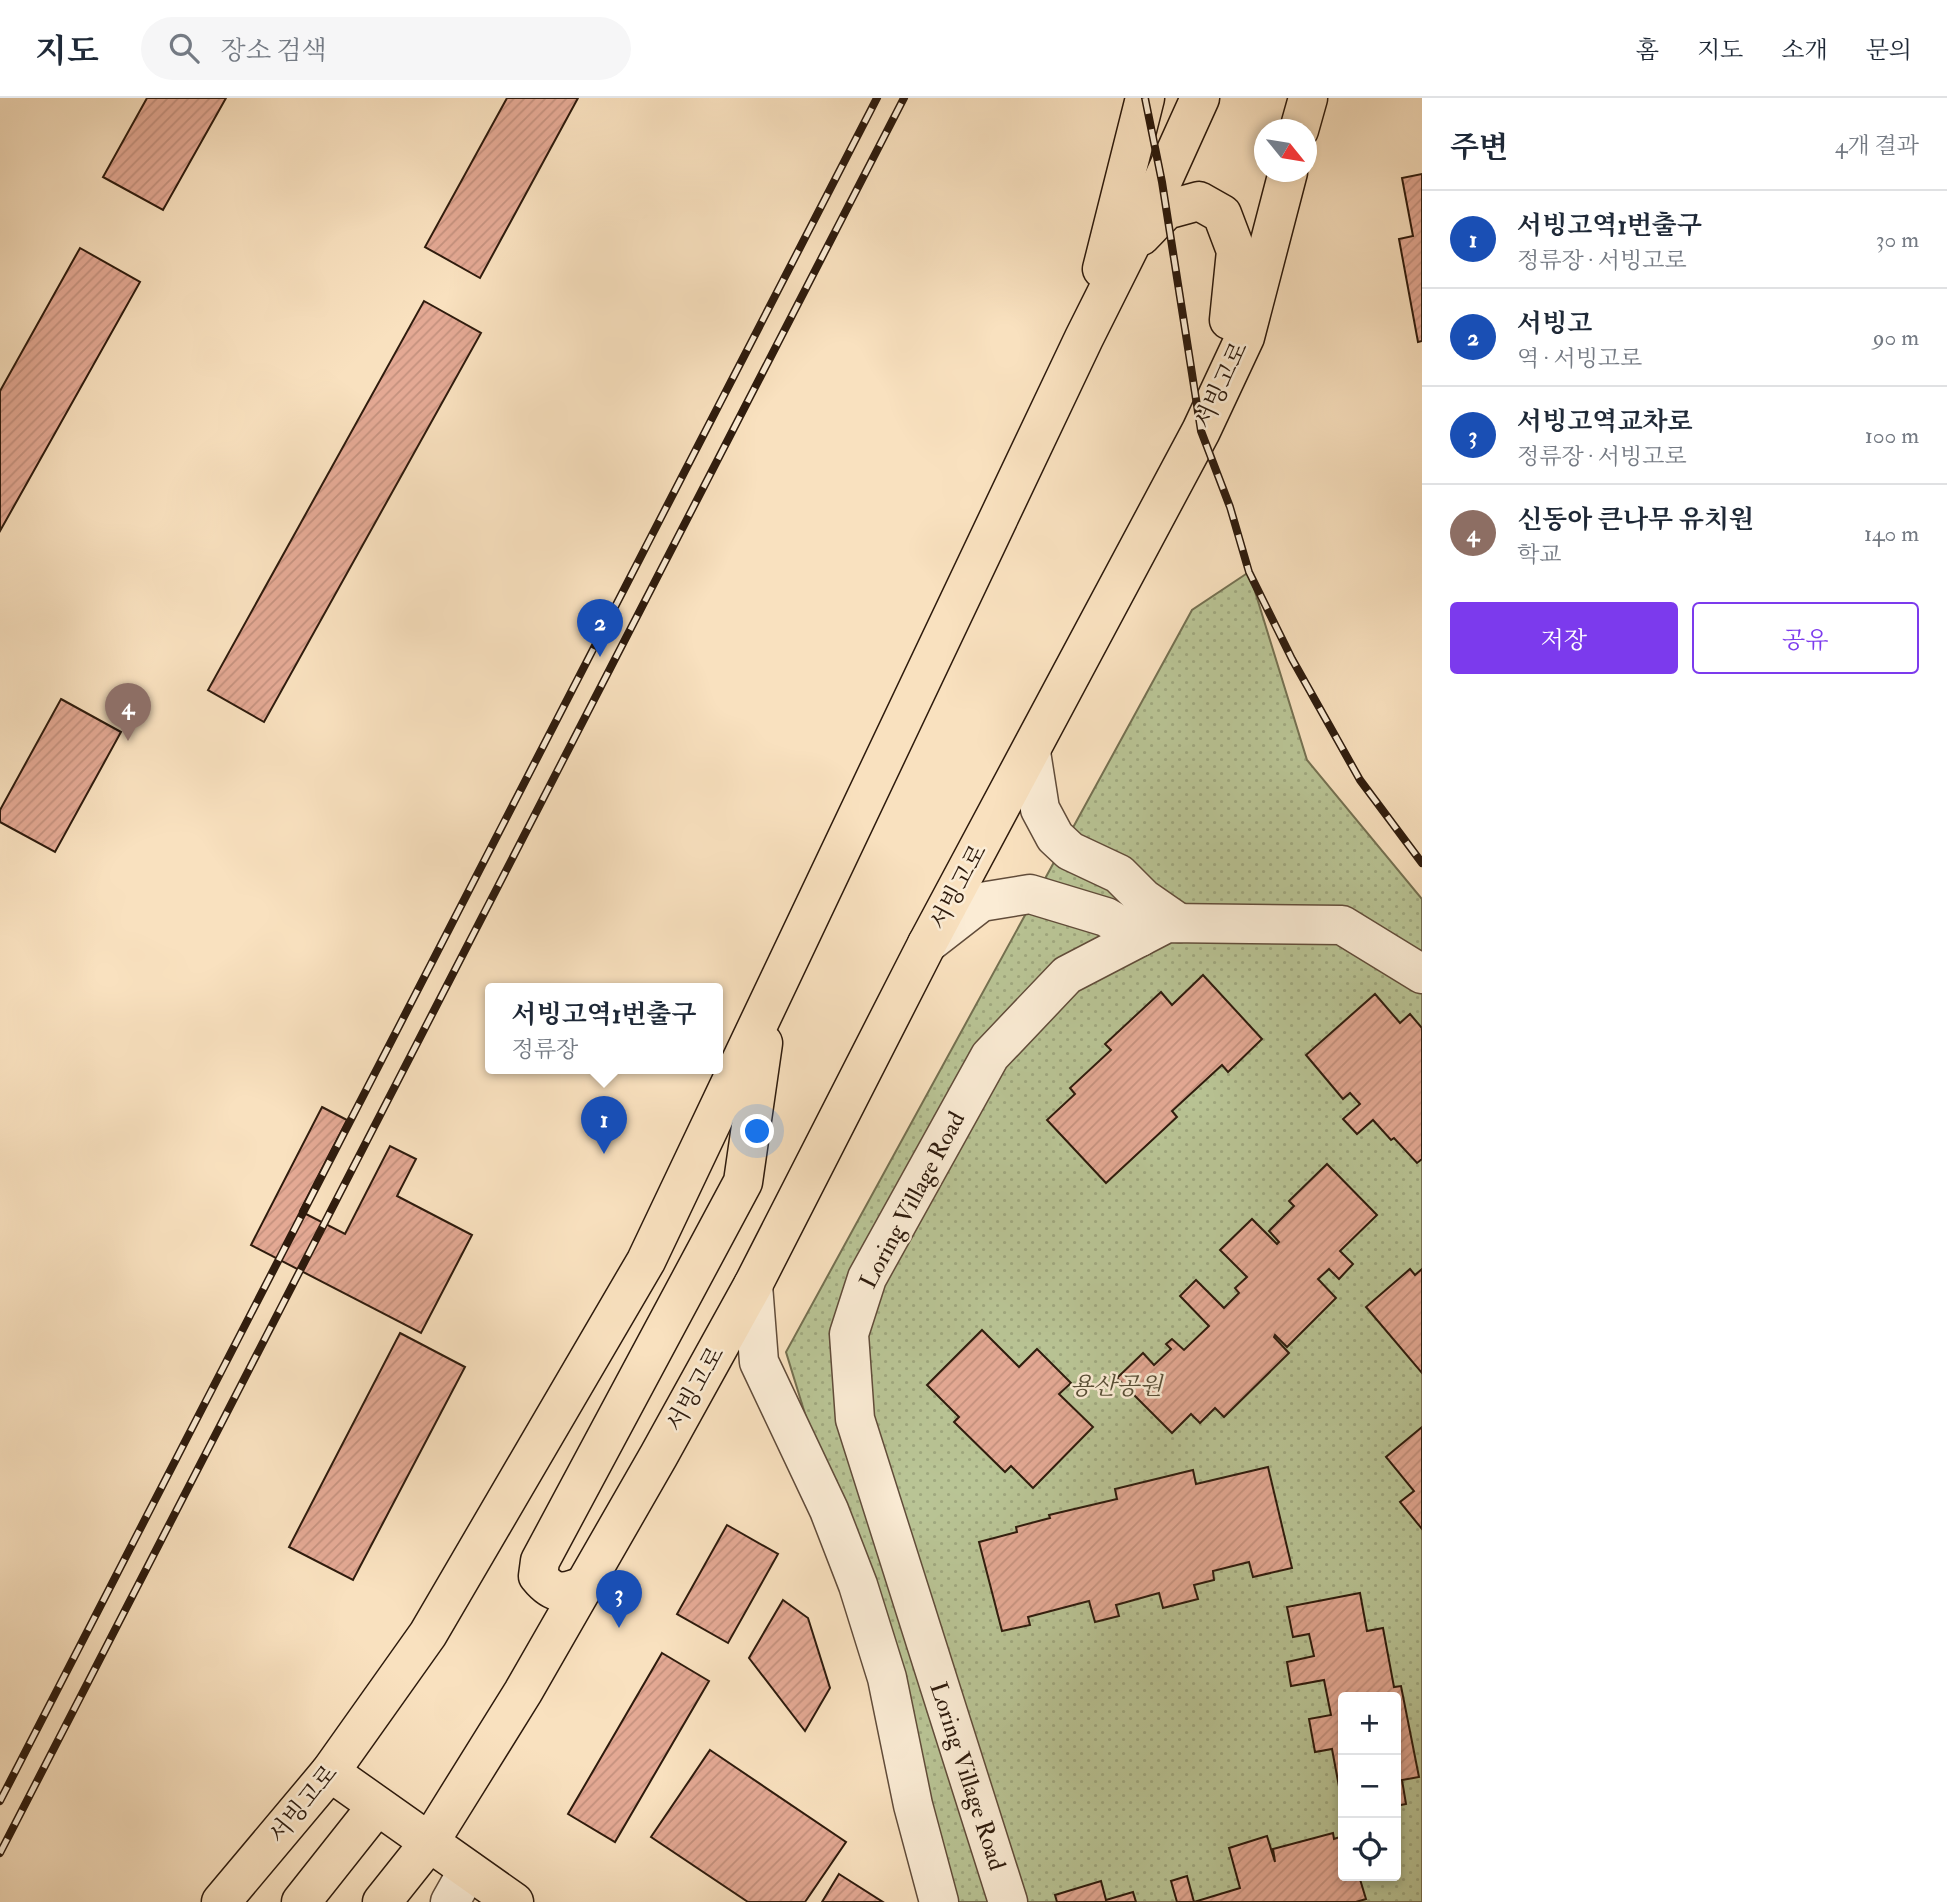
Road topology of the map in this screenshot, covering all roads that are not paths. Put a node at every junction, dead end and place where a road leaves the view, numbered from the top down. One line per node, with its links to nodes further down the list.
1 (1145, 98): 7 (main road)
2 (1200, 98): 6 (main road, 서빙고로)
3 (1308, 98): 4 (main road)
4 (1302, 119)
5 (1284, 182): 8 (main road, 서빙고로)
6 (1130, 247): 7 (main road, 서빙고로); 8 (main road)
7 (1084, 338): 14 (main road, 서빙고로)
8 (1223, 382): 9 (main road, 서빙고로)
9 (1031, 752): 10 (street); 12 (main road, 서빙고로)
10 (1179, 923): 11 (street, Loring Village Road); 13 (street, Loring Village Road)
11 (1140, 937): 12 (street); 26 (street, Loring Village Road)
12 (927, 944): 15 (main road, 서빙고로)
13 (1422, 974)
14 (768, 1006): 16 (main road, 서빙고로); 17 (main road, 서빙고로)
15 (752, 1286): 16 (main road, 서빙고로); 25 (street)
16 (585, 1585): 19 (main road, 서빙고로)
17 (330, 1772): 18 (main road); 21 (main road, 서빙고로)
18 (377, 1806): 19 (main road); 22 (main road)
19 (429, 1843): 20 (main road); 23 (main road, 서빙고로)
20 (459, 1886): 24 (main road)
21 (221, 1902)
22 (301, 1902)
23 (382, 1902)
24 (514, 1902)
25 (939, 1902)
26 (1008, 1902)

